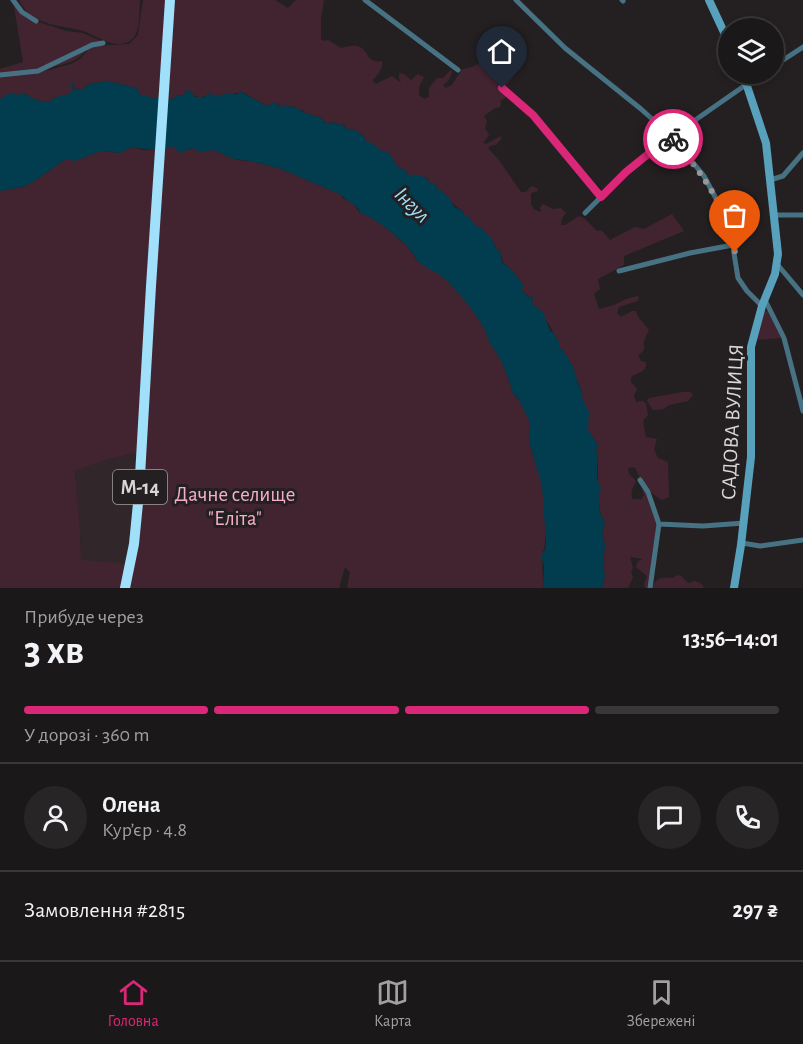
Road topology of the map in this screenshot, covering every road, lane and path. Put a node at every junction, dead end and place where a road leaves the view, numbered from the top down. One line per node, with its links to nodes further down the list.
1 (13, 0): 7 (street)
2 (170, 0): 35 (highway, М-14)
3 (365, 0): 11 (street)
4 (516, 0): 16 (street)
5 (709, 0): 6 (street)
6 (718, 19)
7 (36, 21)
8 (103, 43): 12 (street)
9 (803, 48): 10 (street)
10 (784, 60)
11 (458, 70)
12 (0, 75)
13 (739, 84): 16 (street)
14 (747, 84): 18 (street, САДОВА ВУЛИЦЯ)
15 (502, 88): 19 (street)
16 (671, 136): 19 (street); 23 (street)
17 (803, 153): 18 (street)
18 (770, 180): 21 (street, САДОВА ВУЛИЦЯ)
19 (601, 197): 20 (street)
20 (585, 213)
21 (775, 215): 22 (street); 24 (street, САДОВА ВУЛИЦЯ)
22 (803, 215)
23 (733, 245): 25 (street); 27 (street)
24 (777, 264): 26 (street); 27 (street, САДОВА ВУЛИЦЯ)
25 (619, 272)
26 (803, 295)
27 (764, 303): 28 (street); 31 (street, САДОВА ВУЛИЦЯ)
28 (800, 387): 29 (street)
29 (803, 411)
30 (640, 480): 32 (street)
31 (744, 523): 32 (street); 34 (street, САДОВА ВУЛИЦЯ)
32 (659, 524): 36 (street)
33 (803, 540): 34 (street)
34 (742, 543): 37 (street, САДОВА ВУЛИЦЯ)
35 (124, 588)
36 (650, 588)
37 (734, 588)

